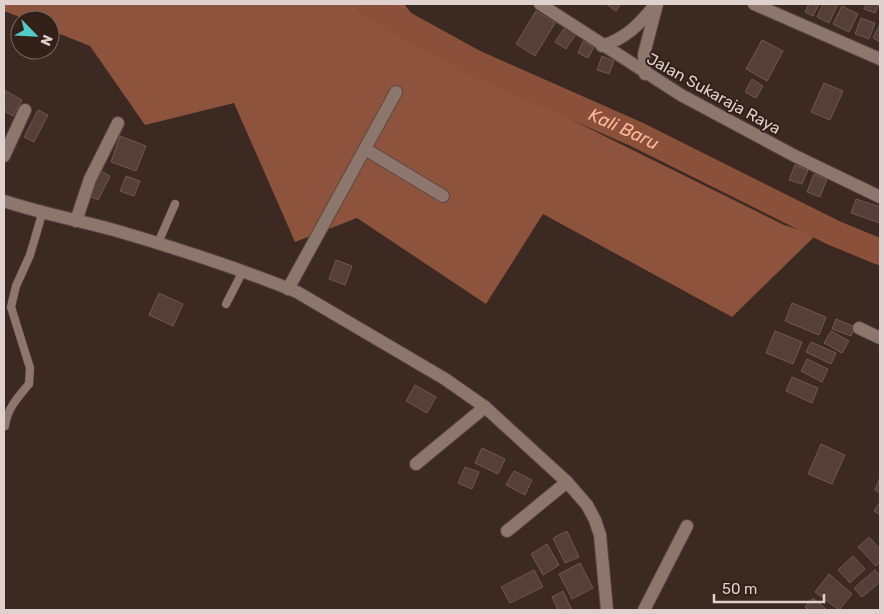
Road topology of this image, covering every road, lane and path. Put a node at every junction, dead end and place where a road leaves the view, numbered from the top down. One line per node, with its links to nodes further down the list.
1 (540, 4): 4 (street, Jalan Sukaraja Raya)
2 (657, 4): 4 (street); 6 (street)
3 (754, 4): 5 (street)
4 (602, 46): 6 (street, Jalan Sukaraja Raya)
5 (880, 59)
6 (645, 74): 13 (street, Jalan Sukaraja Raya)
7 (396, 92): 10 (street)
8 (25, 110): 11 (street)
9 (118, 122): 17 (street)
10 (365, 148): 12 (street); 20 (street)
11 (4, 156)
12 (443, 196)
13 (880, 197)
14 (4, 201): 16 (street)
15 (175, 204): 18 (lane)
16 (42, 214): 17 (street); 25 (lane)
17 (76, 221): 18 (street)
18 (158, 244): 19 (street)
19 (243, 271): 20 (street); 21 (lane)
20 (288, 288): 24 (street)
21 (226, 304)
22 (859, 328): 23 (street)
23 (880, 338)
24 (485, 407): 26 (street); 27 (street)
25 (5, 426)
26 (416, 464)
27 (567, 482): 29 (street); 30 (street)
28 (687, 526): 31 (street)
29 (507, 531)
30 (607, 610)
31 (644, 610)

